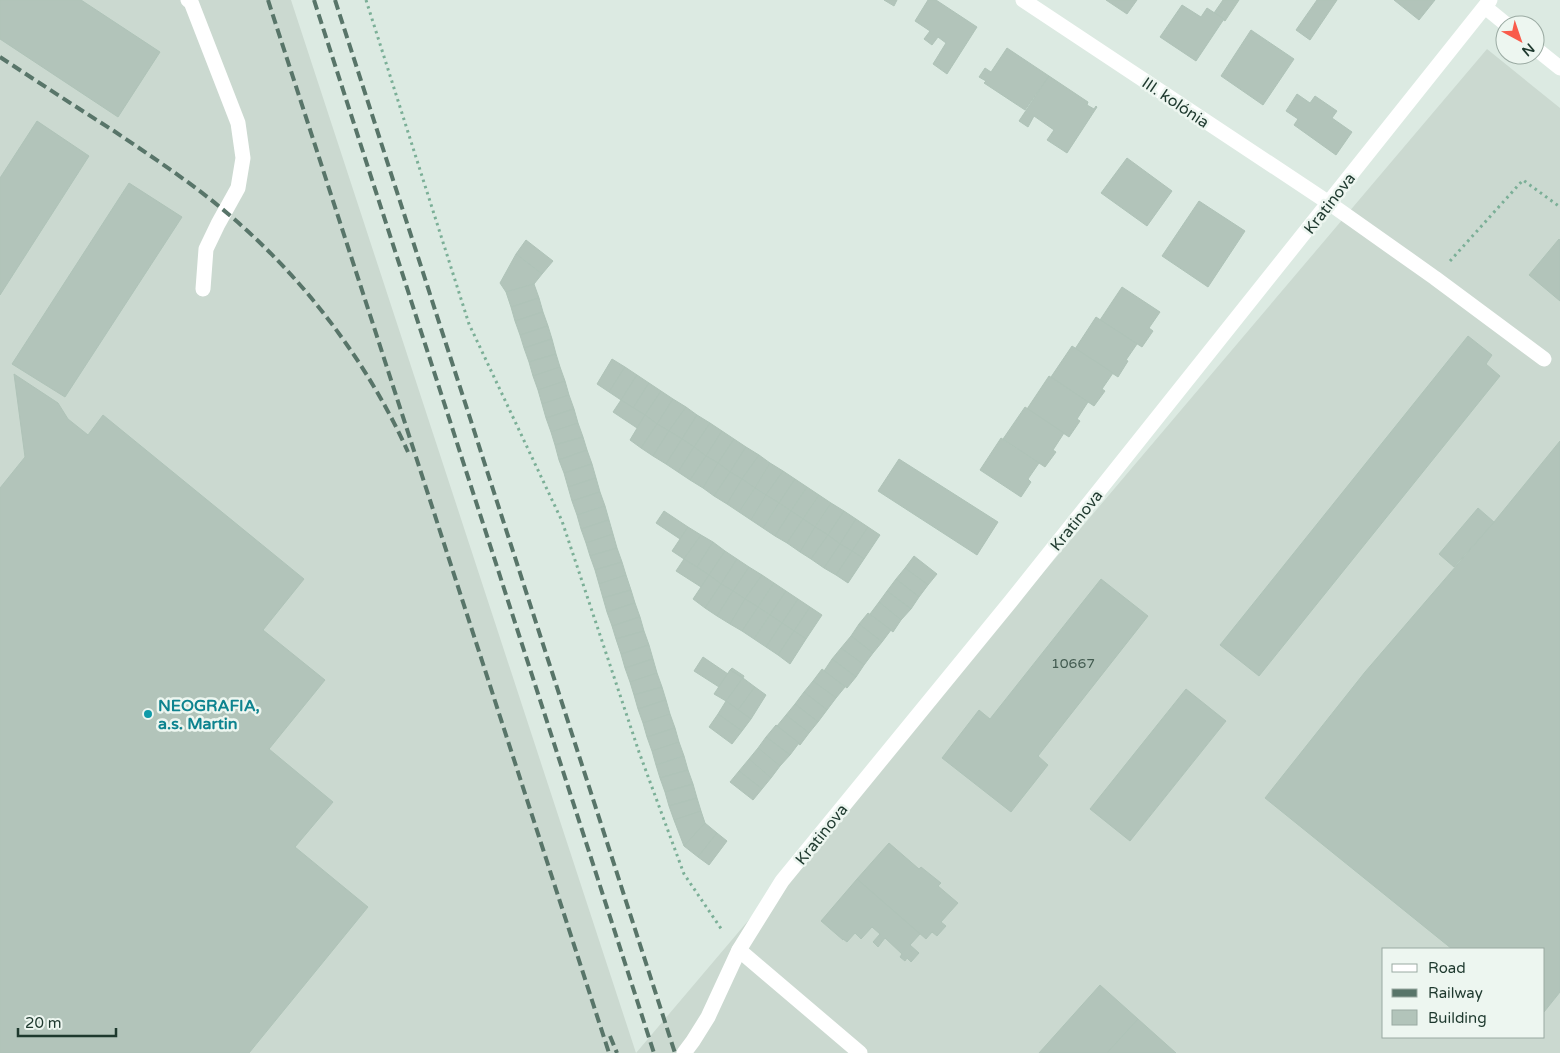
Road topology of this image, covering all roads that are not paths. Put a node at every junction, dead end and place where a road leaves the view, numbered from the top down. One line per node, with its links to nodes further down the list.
1 (188, 0): 8 (street)
2 (1023, 0): 7 (street, III. kolónia)
3 (1487, 3): 4 (street); 7 (street, Kratinova)
4 (1498, 15)
5 (1545, 56): 6 (street)
6 (1560, 68)
7 (1329, 203): 9 (street, III. kolónia); 10 (street, Kratinova)
8 (203, 289)
9 (1544, 359)
10 (739, 950): 11 (street, Kratinova); 12 (street)
11 (684, 1053)
12 (860, 1053)

